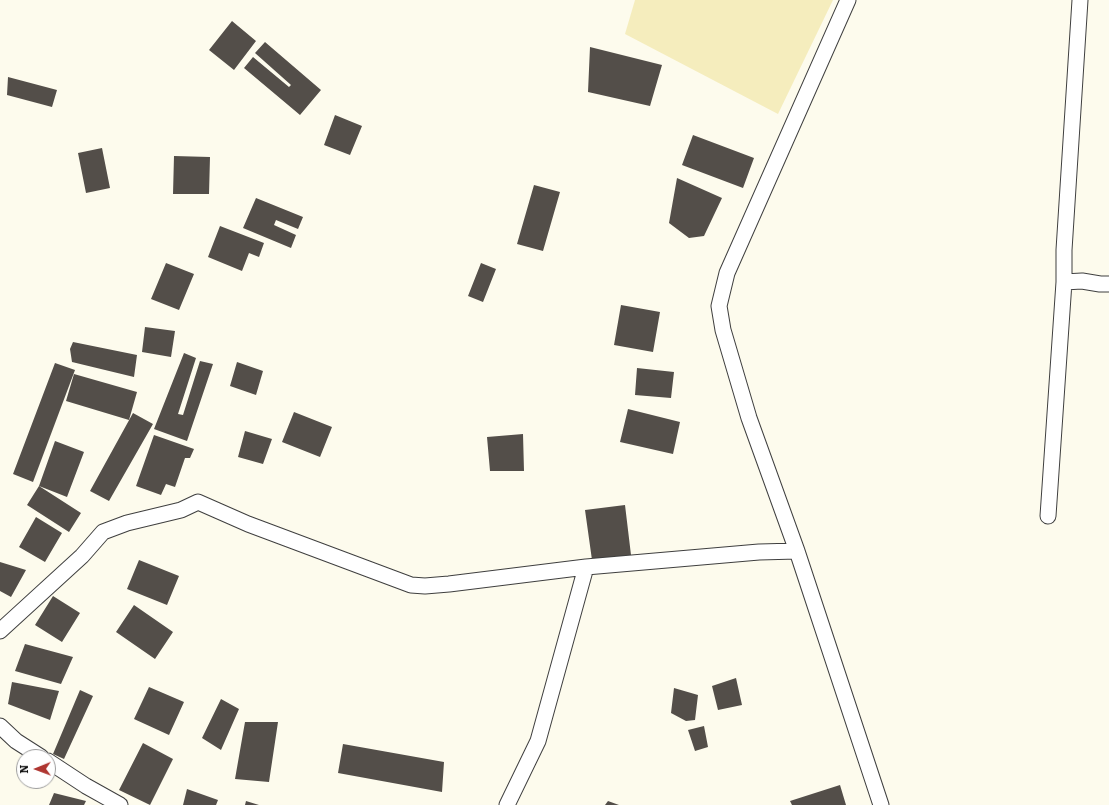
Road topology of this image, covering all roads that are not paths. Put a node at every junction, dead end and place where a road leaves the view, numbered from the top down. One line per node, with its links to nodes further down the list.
1 (848, 0): 6 (street)
2 (1080, 0): 3 (street)
3 (1064, 282): 4 (street); 5 (street)
4 (1109, 284)
5 (1048, 516)
6 (797, 551): 7 (street); 14 (street)
7 (586, 567): 8 (street); 13 (street)
8 (0, 631)
9 (0, 726): 10 (street)
10 (28, 749)
11 (56, 767): 12 (street)
12 (120, 805)
13 (507, 805)
14 (881, 805)

